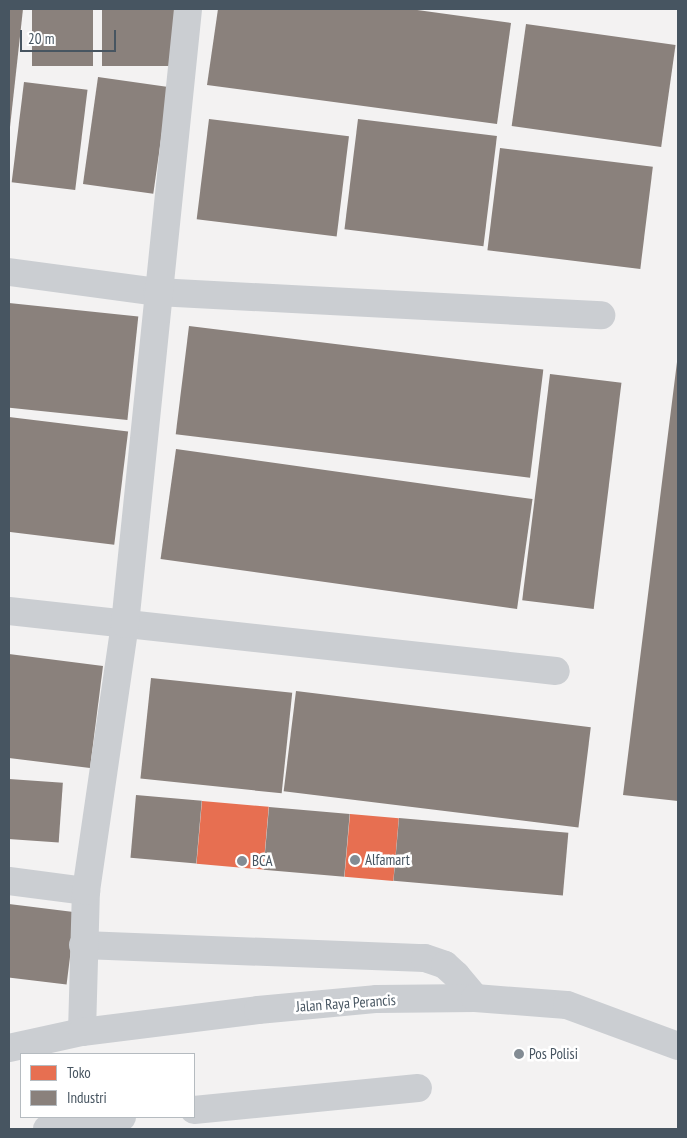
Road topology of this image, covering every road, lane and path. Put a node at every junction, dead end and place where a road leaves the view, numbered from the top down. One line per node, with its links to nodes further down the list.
1 (188, 9): 3 (street)
2 (9, 272): 3 (street)
3 (157, 292): 4 (street); 6 (street)
4 (602, 316)
5 (9, 611): 6 (street)
6 (125, 624): 7 (street); 9 (street)
7 (556, 671)
8 (9, 881): 9 (street)
9 (86, 891): 10 (street)
10 (84, 945): 11 (street); 12 (street)
11 (475, 998): 12 (street, Jalan Raya Perancis); 13 (street, Jalan Raya Perancis)
12 (82, 1032): 14 (street, Jalan Raya Perancis)
13 (678, 1046)
14 (9, 1048)
15 (418, 1088): 16 (street)
16 (195, 1110)
17 (116, 1118): 18 (street)
18 (47, 1129)

